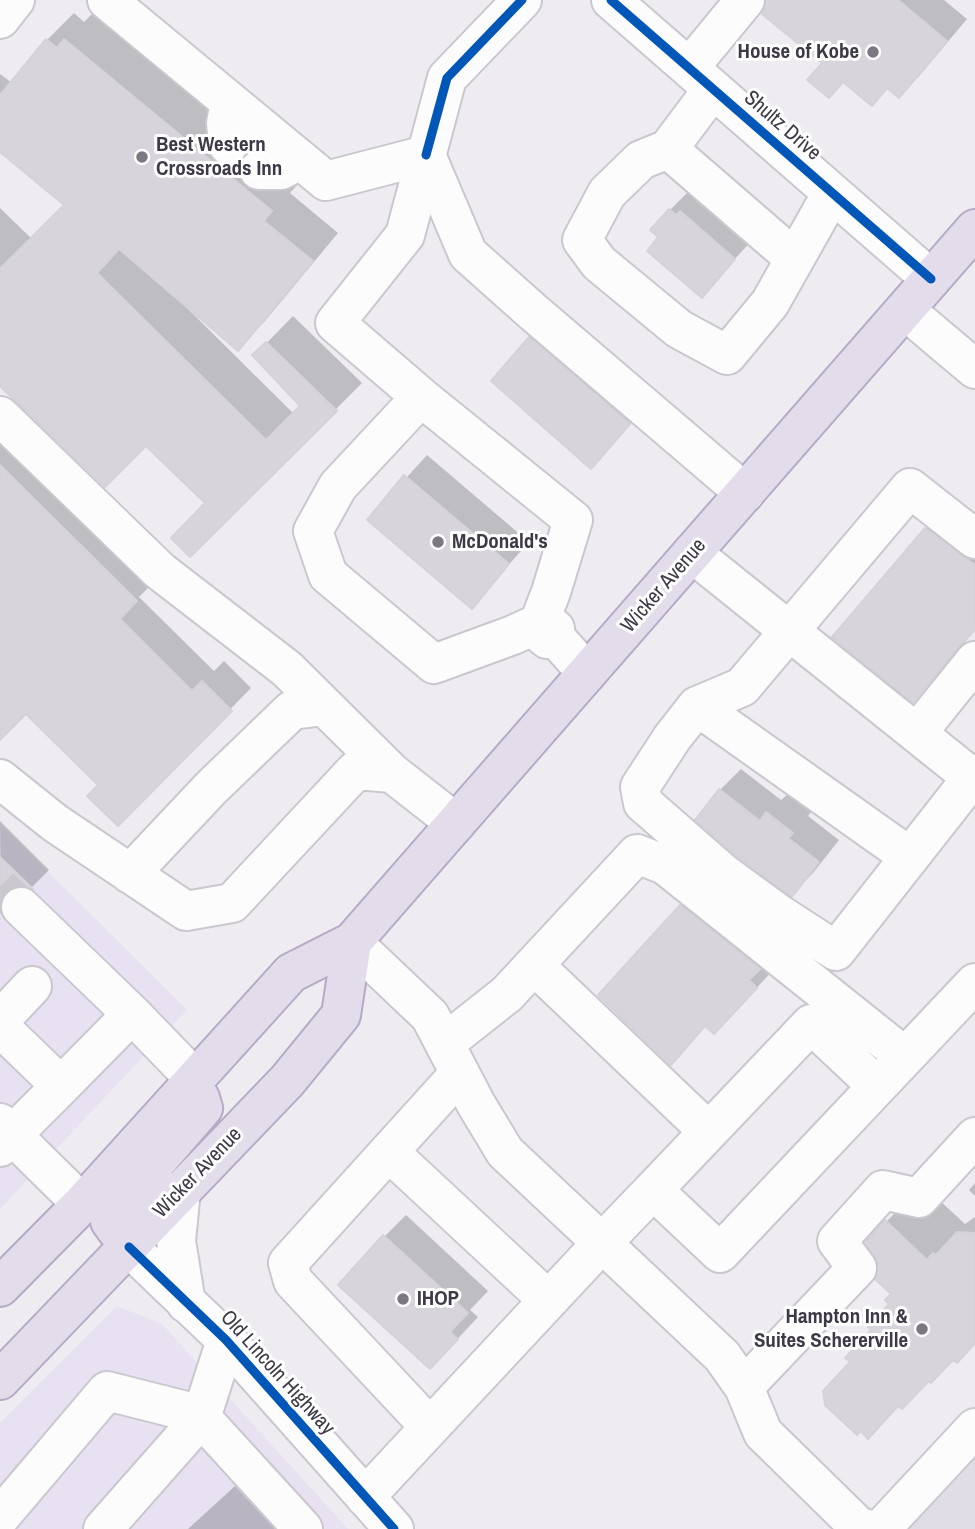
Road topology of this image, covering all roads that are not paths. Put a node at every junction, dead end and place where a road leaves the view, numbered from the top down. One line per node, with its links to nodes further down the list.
1 (15, 0): 6 (street)
2 (107, 0): 8 (street)
3 (522, 0): 11 (street)
4 (611, 0): 7 (street, Shultz Drive)
5 (745, 0): 7 (street)
6 (0, 19)
7 (701, 79): 10 (street); 14 (street, Shultz Drive)
8 (230, 102): 9 (street); 12 (street)
9 (229, 145)
10 (667, 149): 16 (street); 16 (street)
11 (426, 155): 12 (street); 20 (street); 22 (street)
12 (300, 160): 13 (street)
13 (259, 170)
14 (832, 193): 16 (street); 17 (street, Shultz Drive)
15 (975, 229): 17 (highway, Wicker Avenue)
16 (794, 258)
17 (931, 279): 18 (highway, Wicker Avenue)
18 (905, 310): 19 (street); 22 (highway, Wicker Avenue)
19 (975, 369)
20 (421, 397): 25 (street); 25 (street)
21 (0, 416): 29 (street)
22 (745, 493): 24 (highway, Wicker Avenue)
23 (975, 539): 26 (street)
24 (692, 553): 26 (street); 28 (highway, Wicker Avenue)
25 (547, 630): 28 (street)
26 (790, 631): 30 (street); 31 (street)
27 (975, 661): 31 (street)
28 (587, 673): 35 (highway, Wicker Avenue)
29 (324, 706): 32 (street); 37 (street)
30 (697, 706): 36 (street); 36 (street)
31 (917, 733): 33 (street)
32 (392, 773): 35 (street); 37 (street)
33 (974, 777): 36 (street)
34 (0, 779): 37 (street)
35 (456, 823): 39 (highway, Wicker Avenue)
36 (909, 857)
37 (130, 874)
38 (21, 907): 41 (street)
39 (352, 942): 47 (street); 48 (highway, Wicker Avenue); 55 (highway, Wicker Avenue)
40 (534, 965): 46 (street); 47 (street); 51 (street)
41 (47, 970): 43 (street); 44 (street)
42 (975, 983): 46 (street)
43 (132, 1014): 48 (street); 50 (street)
44 (0, 1020)
45 (0, 1027): 50 (street)
46 (904, 1056): 49 (street)
47 (452, 1058): 54 (street); 58 (street)
48 (195, 1079): 57 (highway, Wicker Avenue); 59 (highway)
49 (876, 1085): 51 (street); 56 (street)
50 (61, 1086): 52 (street)
51 (708, 1131): 56 (street)
52 (4, 1135): 57 (street)
53 (975, 1137): 65 (street)
54 (390, 1153): 61 (street); 67 (street)
55 (181, 1190): 59 (highway, Wicker Avenue); 62 (street)
56 (653, 1190): 58 (street)
57 (82, 1204): 60 (highway, Wicker Avenue)
58 (602, 1243): 61 (street); 65 (street)
59 (129, 1247): 62 (street, Old Lincoln Highway); 64 (highway, Wicker Avenue)
60 (0, 1287)
61 (548, 1300): 67 (street)
62 (186, 1303): 63 (street, Old Lincoln Highway)
63 (226, 1340): 66 (street); 69 (street, Old Lincoln Highway)
64 (0, 1380)
65 (744, 1387): 74 (street)
66 (201, 1418): 70 (street); 71 (street); 72 (street)
67 (429, 1427): 69 (street)
68 (975, 1428): 75 (street)
69 (365, 1497): 73 (street, Old Lincoln Highway)
70 (0, 1517)
71 (103, 1529)
72 (303, 1529)
73 (394, 1529)
74 (867, 1529)
75 (881, 1529)

